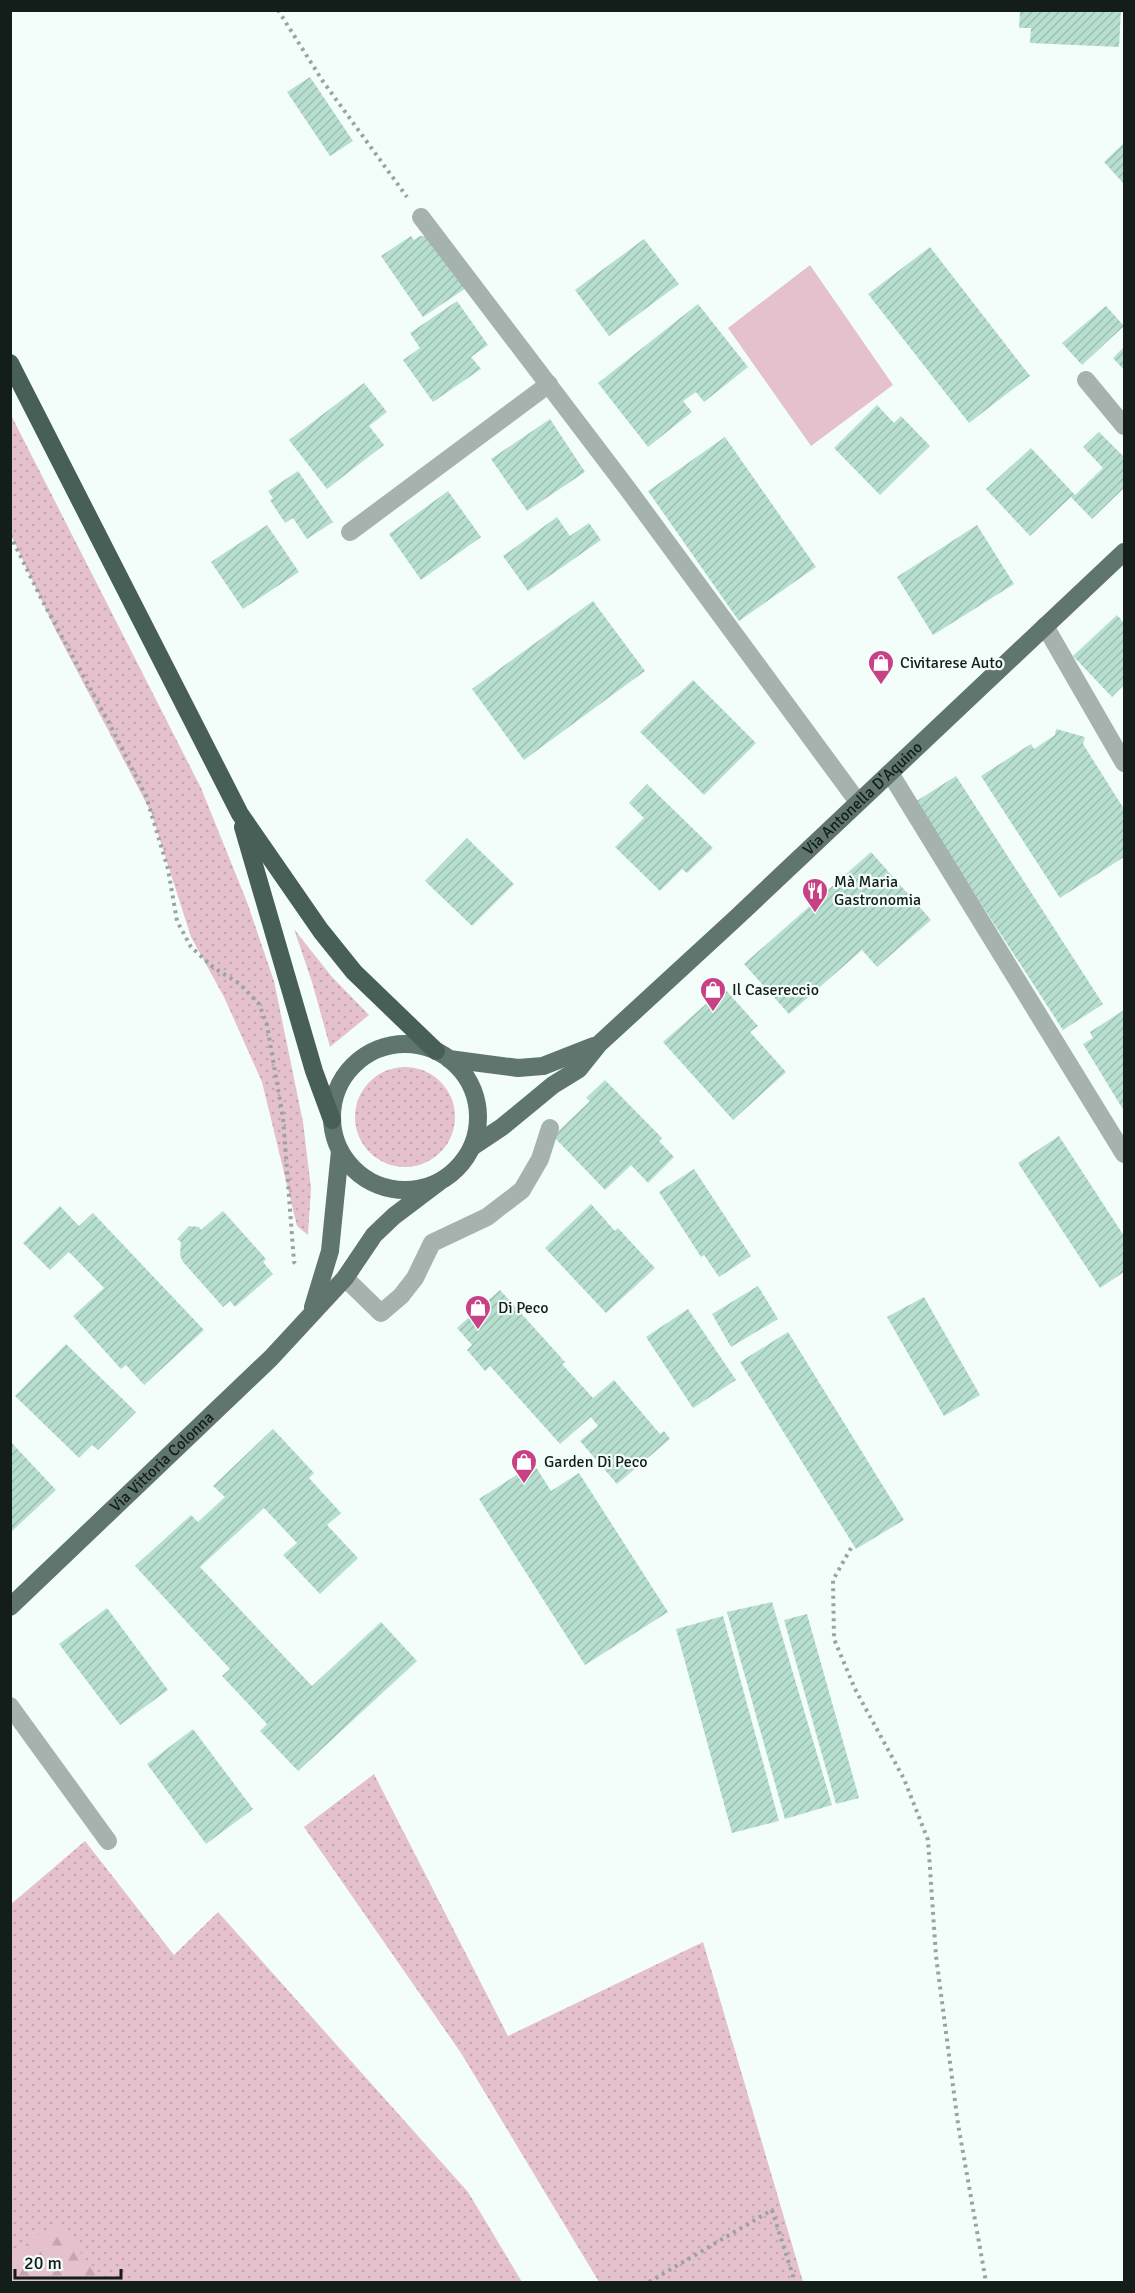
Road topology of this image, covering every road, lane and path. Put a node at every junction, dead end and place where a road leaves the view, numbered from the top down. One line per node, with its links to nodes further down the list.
1 (278, 10): 2 (path)
2 (421, 217): 5 (street)
3 (10, 363): 14 (highway)
4 (1086, 380): 6 (street)
5 (549, 384): 7 (street); 13 (street)
6 (1125, 426)
7 (350, 532)
8 (10, 535): 24 (path)
9 (1123, 557): 10 (main road, Via Antonella D'Aquino)
10 (1046, 626): 11 (street); 12 (main road, Via Antonella D'Aquino)
11 (1125, 763)
12 (890, 773): 13 (main road, Via Antonella D'Aquino); 21 (street)
13 (858, 802): 15 (main road, Via Antonella D'Aquino)
14 (240, 814): 16 (highway); 17 (highway)
15 (599, 1044): 16 (main road, Via Antonella D'Aquino); 19 (main road, Via Antonella D'Aquino)
16 (443, 1055): 17 (main road); 19 (main road)
17 (332, 1120): 20 (main road)
18 (550, 1128): 23 (street)
19 (472, 1147): 22 (main road)
20 (340, 1151): 22 (main road); 24 (main road, Via Vittoria Colonna)
21 (1125, 1154)
22 (439, 1182): 23 (main road, Via Vittoria Colonna)
23 (345, 1278): 25 (main road, Via Vittoria Colonna)
24 (319, 1289): 25 (main road, Via Vittoria Colonna)
25 (310, 1314): 27 (main road, Via Vittoria Colonna)
26 (851, 1548): 32 (path)
27 (10, 1607)
28 (10, 1706): 29 (street)
29 (108, 1841)
30 (649, 2283): 31 (path)
31 (795, 2283)
32 (986, 2283)

